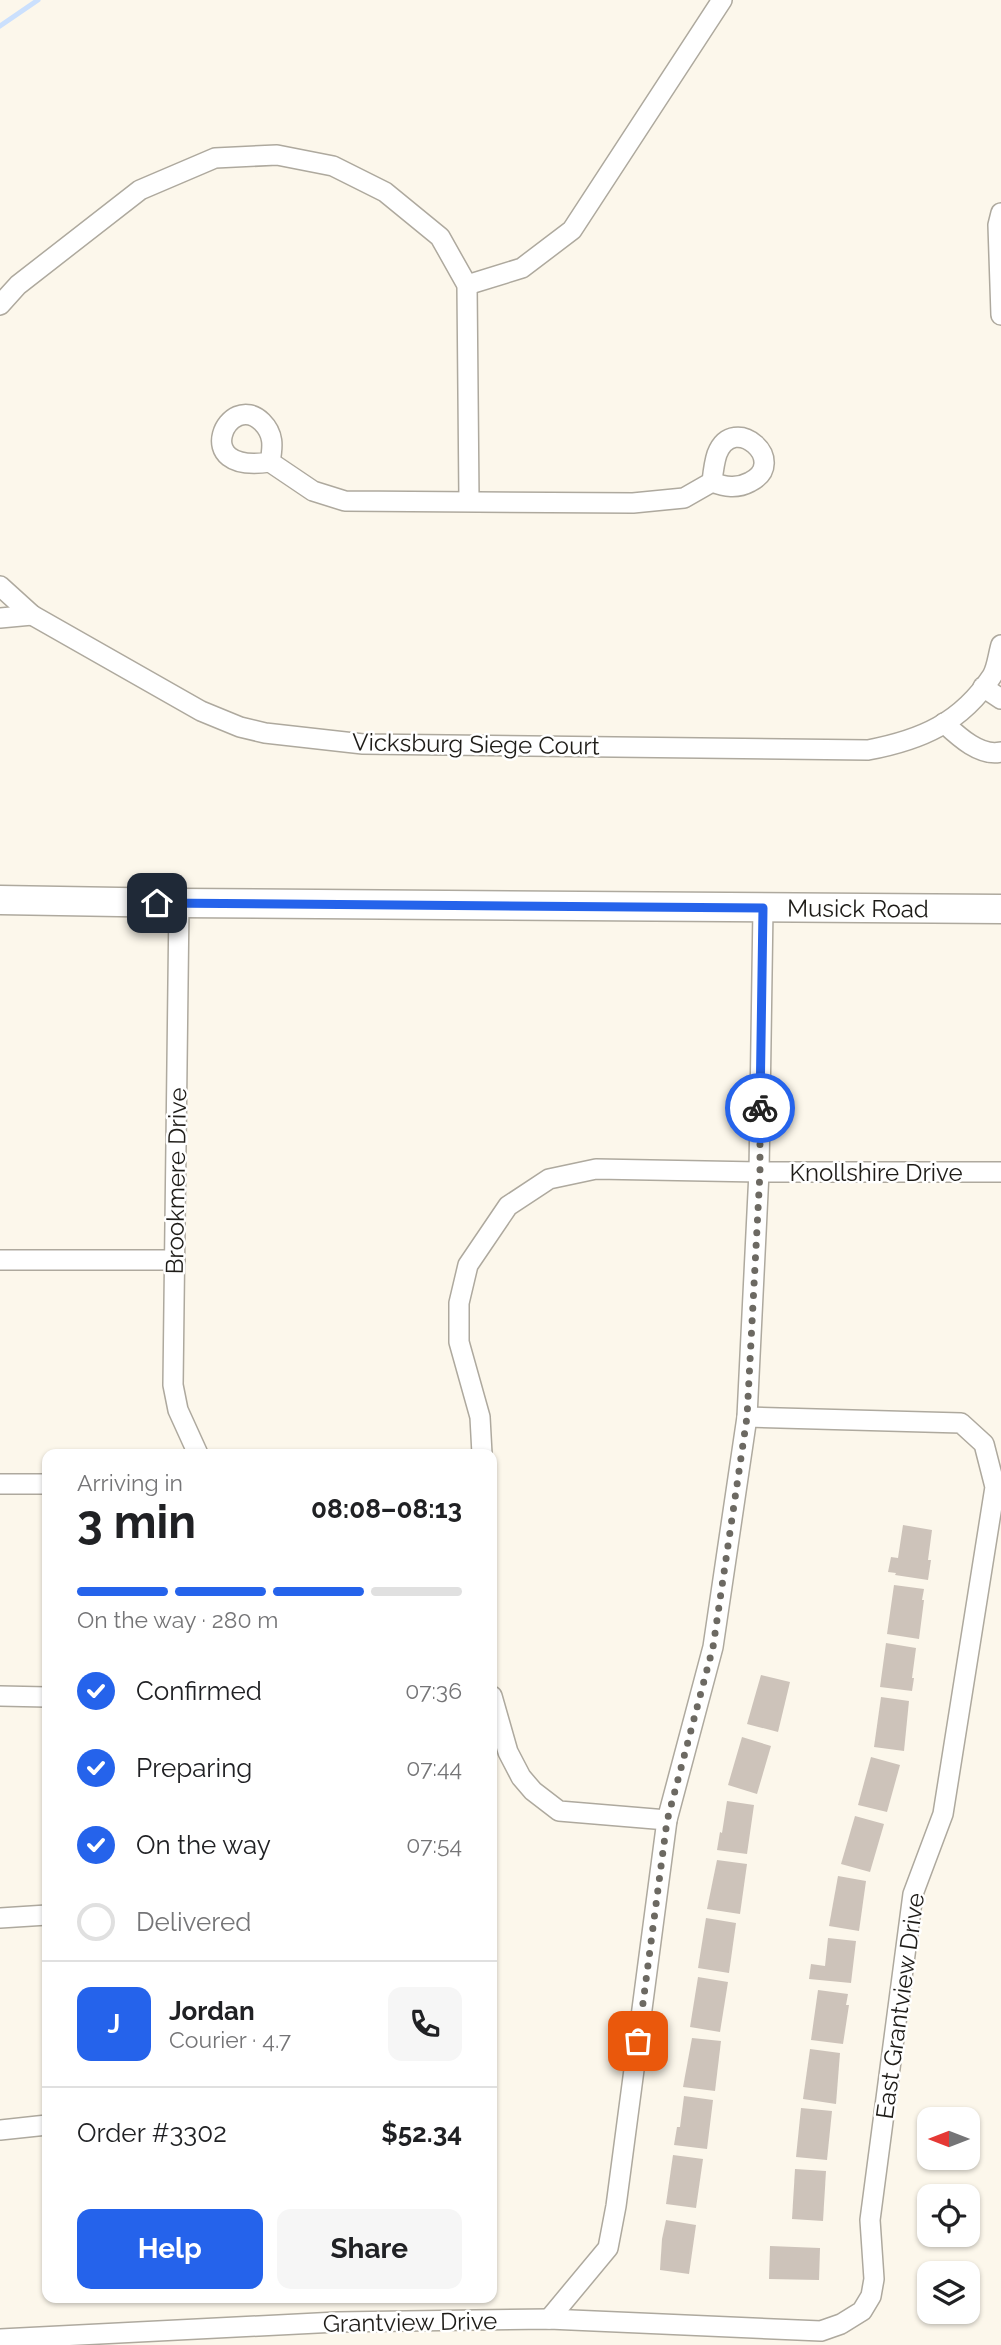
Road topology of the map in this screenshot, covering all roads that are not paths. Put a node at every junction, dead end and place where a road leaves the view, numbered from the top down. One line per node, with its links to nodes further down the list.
1 (722, 0): 3 (street)
2 (1001, 213): 5 (street)
3 (467, 285): 4 (street); 8 (street)
4 (0, 305)
5 (1001, 315)
6 (270, 462): 8 (street)
7 (712, 482): 8 (street)
8 (469, 500)
9 (0, 586): 10 (street, Vicksburg Siege Court)
10 (32, 615): 11 (street); 15 (street, Vicksburg Siege Court)
11 (0, 618)
12 (1001, 645): 13 (street, Vicksburg Siege Court)
13 (983, 687): 14 (street); 15 (street, Vicksburg Siege Court)
14 (1001, 699)
15 (944, 723): 16 (street)
16 (1001, 751)
17 (0, 900): 18 (street, Musick Road)
18 (179, 903): 19 (street, Musick Road); 24 (street, Brookmere Drive)
19 (763, 908): 20 (street, Musick Road); 21 (street)
20 (1001, 909)
21 (760, 1172): 22 (street, Knollshire Drive); 25 (street); 27 (street, Knollshire Drive)
22 (1001, 1172)
23 (0, 1260): 24 (street)
24 (174, 1261): 26 (street, Brookmere Drive)
25 (747, 1417): 33 (street); 39 (street, East Grantview Drive)
26 (196, 1449)
27 (482, 1449)
28 (0, 1484): 29 (street)
29 (42, 1484)
30 (0, 1696): 31 (street)
31 (42, 1697)
32 (497, 1714): 33 (street)
33 (667, 1821): 38 (street)
34 (42, 1915): 35 (street)
35 (0, 1918)
36 (42, 2125): 37 (street)
37 (0, 2130)
38 (549, 2319): 39 (street, Grantview Drive); 40 (street, Grantview Drive)
39 (821, 2330)
40 (0, 2339)

